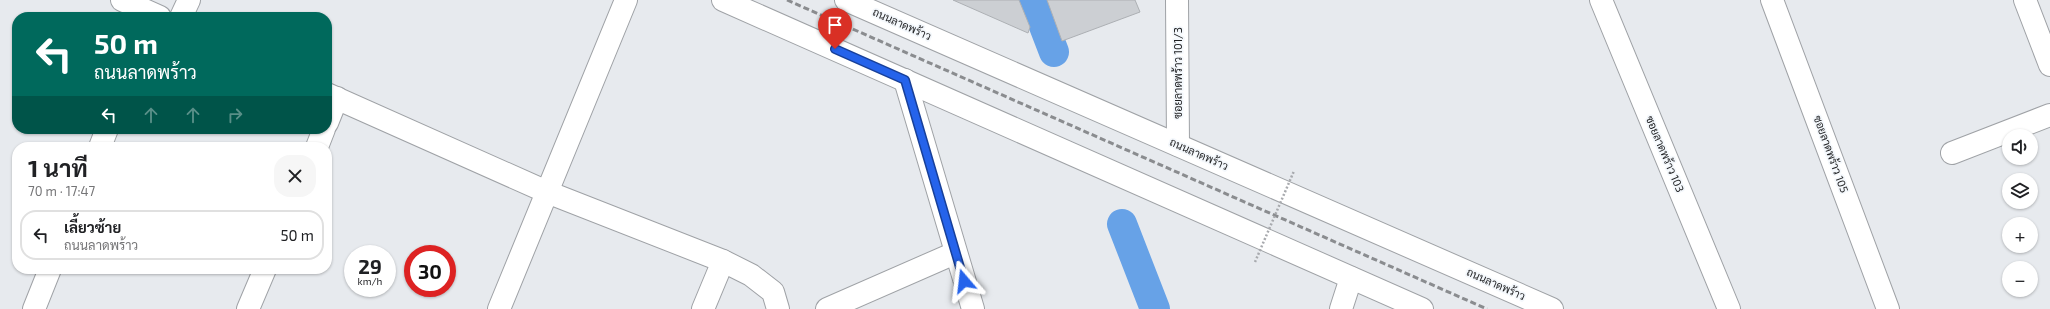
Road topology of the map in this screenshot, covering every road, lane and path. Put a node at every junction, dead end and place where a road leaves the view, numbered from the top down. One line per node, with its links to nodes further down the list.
1 (123, 0): 10 (street)
2 (189, 0): 11 (street)
3 (626, 0): 19 (street)
4 (723, 0): 13 (street)
5 (846, 0): 16 (street, ถนนลาดพร้าว)
6 (1177, 0): 16 (street, ซอยลาดพร้าว 101/3)
7 (1601, 0): 36 (street, ซอยลาดพร้าว 103)
8 (1772, 0): 37 (street, ซอยลาดพร้าว 105)
9 (2025, 0): 12 (street)
10 (148, 12)
11 (183, 12)
12 (2050, 65)
13 (905, 80): 20 (street); 25 (street)
14 (332, 96): 19 (street)
15 (2050, 115): 17 (street)
16 (1178, 145): 35 (street, ถนนลาดพร้าว)
17 (1952, 153)
18 (1294, 171): 22 (path, bridge)
19 (547, 192): 21 (street); 28 (street)
20 (955, 253): 31 (street); 32 (street)
21 (722, 261): 29 (street); 30 (street)
22 (1255, 262)
23 (48, 274): 26 (street)
24 (263, 274): 27 (street)
25 (1351, 278): 33 (street); 34 (street)
26 (34, 309)
27 (248, 309)
28 (499, 309)
29 (703, 309)
30 (778, 309)
31 (827, 309)
32 (973, 309)
33 (1341, 309)
34 (1422, 309)
35 (1552, 309)
36 (1729, 309)
37 (1888, 309)

